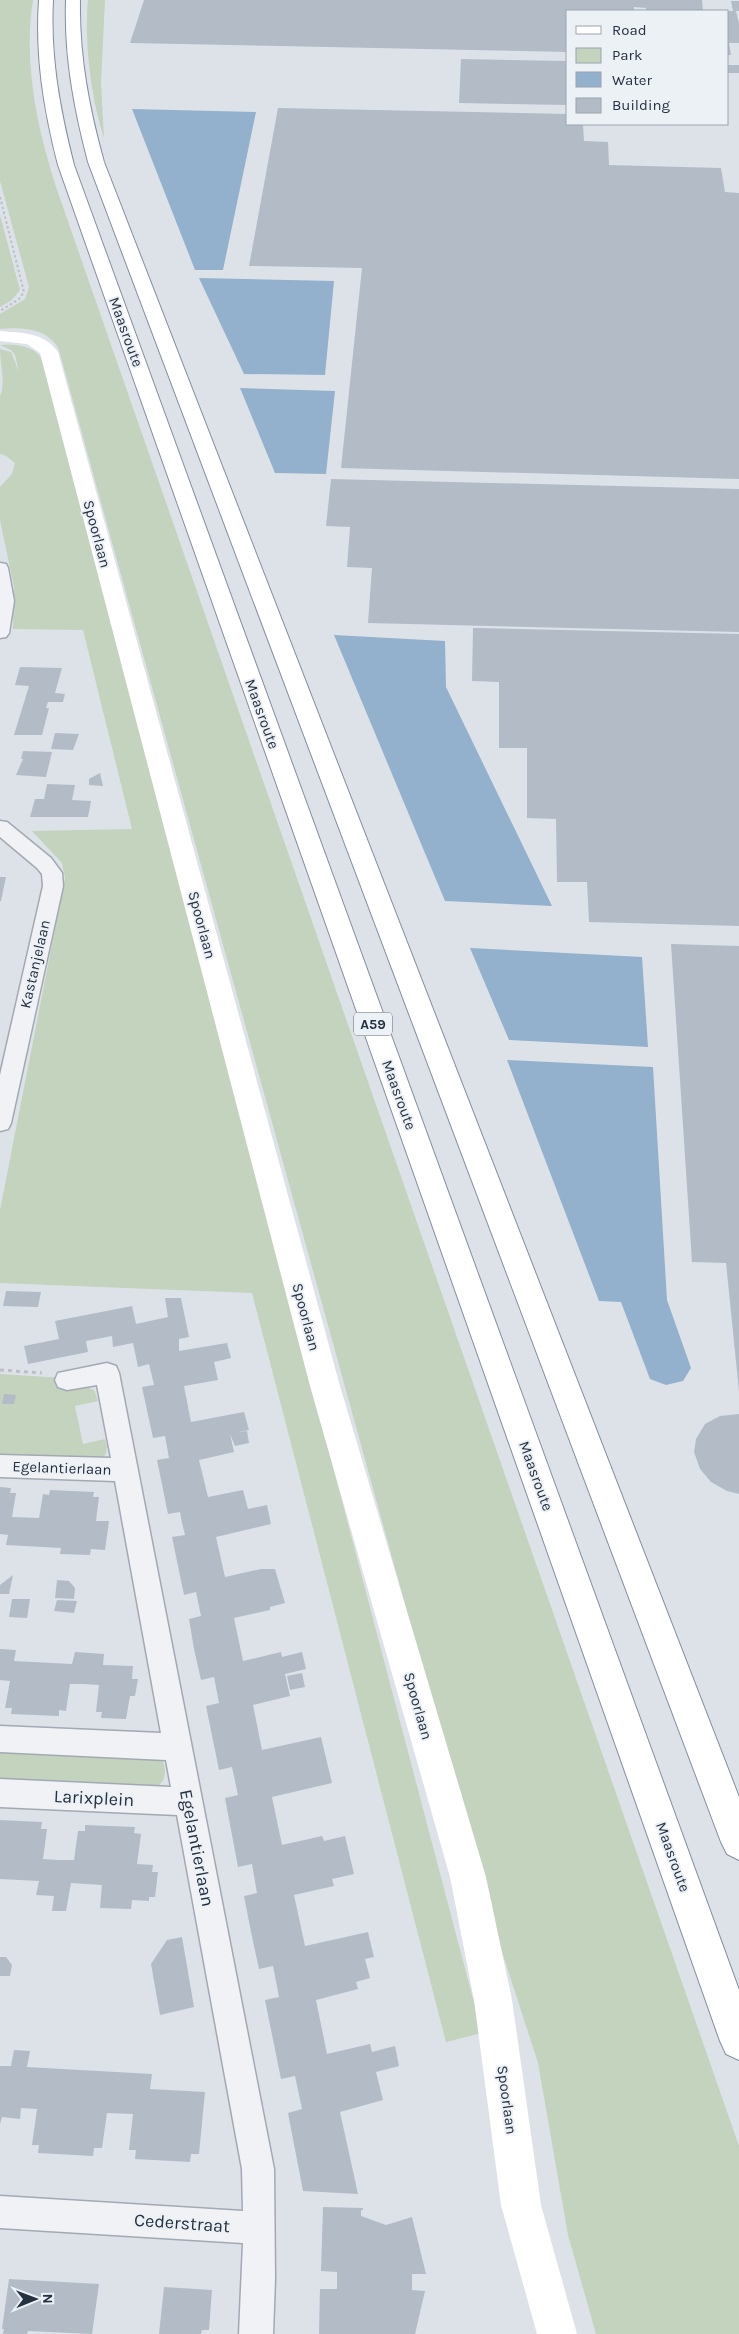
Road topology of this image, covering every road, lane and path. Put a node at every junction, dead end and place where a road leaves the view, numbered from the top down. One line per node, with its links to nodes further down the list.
1 (46, 0): 18 (main road, Maasroute / A59)
2 (73, 0): 17 (main road)
3 (0, 197): 4 (path)
4 (1, 330): 22 (main road, Spoorlaan)
5 (0, 568): 6 (street)
6 (0, 633)
7 (0, 827): 8 (street, Kastanjelaan)
8 (0, 1122)
9 (0, 1370): 10 (path)
10 (67, 1380): 12 (street, Egelantierlaan)
11 (0, 1466): 12 (street, Egelantierlaan)
12 (125, 1470): 14 (street, Egelantierlaan)
13 (0, 1739): 14 (street)
14 (177, 1747): 16 (street, Egelantierlaan)
15 (0, 1793): 16 (street, Larixplein)
16 (188, 1802): 20 (street, Egelantierlaan)
17 (739, 1842)
18 (739, 2041)
19 (0, 2212): 20 (street, Cederstraat)
20 (259, 2228): 21 (street)
21 (256, 2334)
22 (557, 2334)

